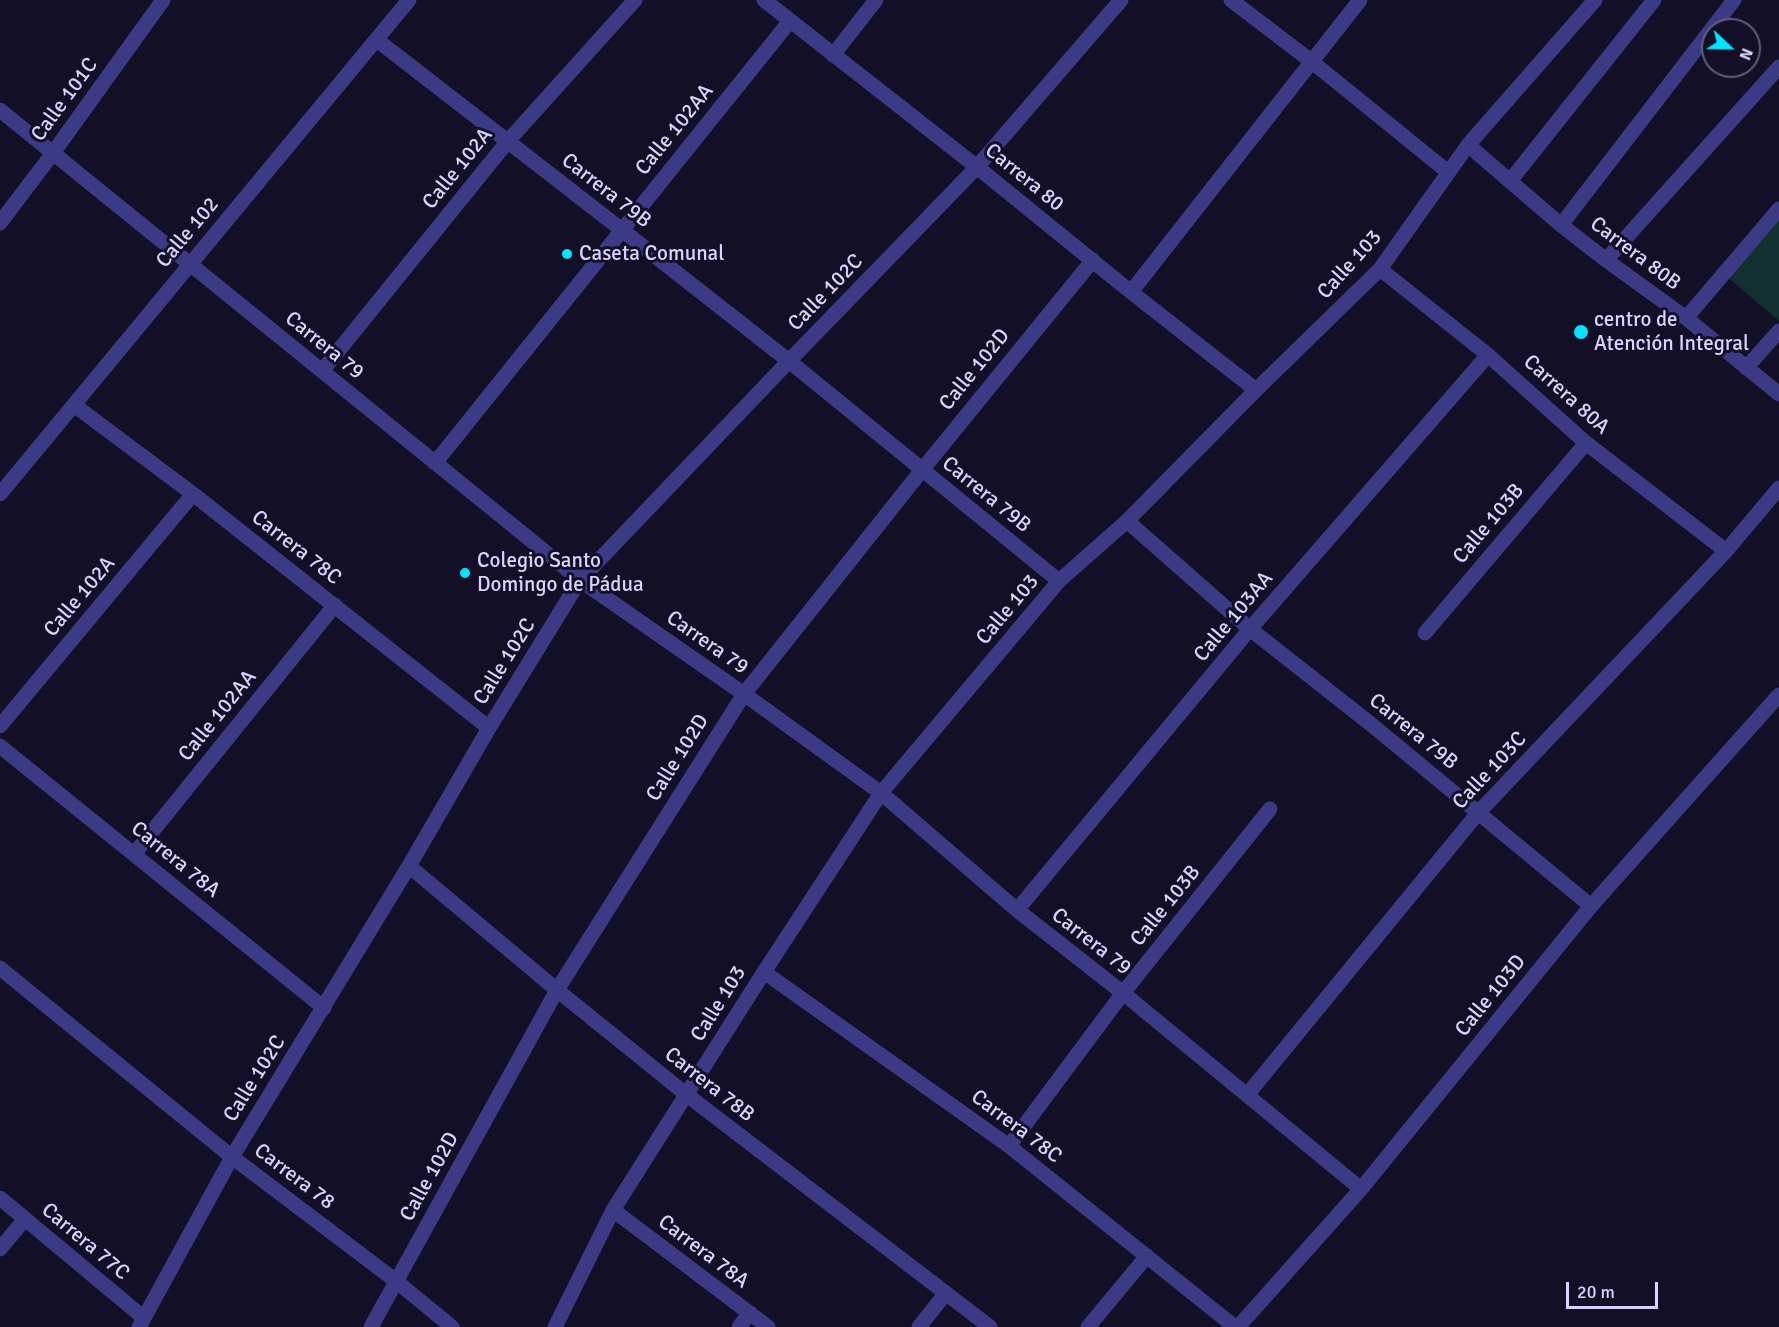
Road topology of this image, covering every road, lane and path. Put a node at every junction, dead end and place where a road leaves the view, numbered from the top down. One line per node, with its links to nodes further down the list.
1 (164, 0): 20 (street, Calle 101C)
2 (409, 0): 13 (street, Calle 102)
3 (635, 0): 18 (street, Calle 102A)
4 (764, 0): 12 (street, Carrera 80)
5 (876, 0): 14 (street)
6 (1121, 0): 21 (street, Calle 102C)
7 (1231, 0): 15 (street)
8 (1360, 0): 15 (street)
9 (1595, 0): 19 (street, Calle 103)
10 (1654, 0): 23 (street)
11 (1734, 0): 26 (street)
12 (790, 21): 14 (street, Carrera 80); 27 (street, Calle 102AA)
13 (377, 40): 18 (street, Carrera 79B); 30 (street, Calle 102)
14 (833, 55): 21 (street, Carrera 80)
15 (1311, 61): 22 (street); 32 (street)
16 (1779, 67): 29 (street)
17 (0, 110): 20 (street, Carrera 79)
18 (508, 141): 27 (street, Carrera 79B); 38 (street, Calle 102A)
19 (1468, 145): 22 (street, Calle 103); 23 (street, Carrera 80B)
20 (53, 153): 25 (street, Calle 101C); 30 (street, Carrera 79)
21 (977, 166): 28 (street, Carrera 80); 36 (street, Calle 102C)
22 (1448, 172): 31 (street, Calle 103)
23 (1510, 181): 26 (street, Carrera 80B)
24 (1779, 209): 33 (street)
25 (0, 223)
26 (1561, 225): 29 (street, Carrera 80B)
27 (622, 230): 36 (street, Carrera 79B); 43 (street, Calle 102AA)
28 (1093, 260): 32 (street, Carrera 80); 44 (street, Calle 102D)
29 (1606, 260): 33 (street, Carrera 80B)
30 (190, 264): 38 (street, Carrera 79); 41 (street, Calle 102)
31 (1380, 269): 35 (street, Carrera 80A); 39 (street, Calle 103)
32 (1131, 292): 39 (street, Carrera 80)
33 (1686, 318): 37 (street, Carrera 80B)
34 (1779, 332): 37 (street)
35 (1488, 355): 42 (street, Carrera 80A); 53 (street, Calle 103AA)
36 (789, 361): 44 (street, Carrera 79B); 50 (street, Calle 102C)
37 (1746, 368): 40 (street, Carrera 80B)
38 (322, 371): 43 (street, Carrera 79)
39 (1256, 390): 48 (street, Calle 103)
40 (1779, 394)
41 (74, 405): 46 (street, Calle 102); 47 (street, Carrera 78C)
42 (1586, 442): 49 (street, Carrera 80A); 54 (street, Calle 103B)
43 (435, 463): 50 (street, Carrera 79)
44 (922, 470): 51 (street, Carrera 79B); 55 (street, Calle 102D)
45 (1779, 488): 49 (street, Calle 103C)
46 (0, 494)
47 (193, 494): 52 (street, Carrera 78C); 57 (street, Calle 102A)
48 (1126, 521): 51 (street, Calle 103); 53 (street, Carrera 79B)
49 (1725, 551): 62 (street, Calle 103C)
50 (580, 580): 55 (street, Carrera 79); 58 (street, Calle 102C)
51 (1059, 581): 60 (street, Calle 103)
52 (335, 606): 58 (street, Carrera 78C); 63 (street, Calle 102AA)
53 (1250, 629): 62 (street, Carrera 79B); 66 (street, Calle 103AA)
54 (1425, 633)
55 (744, 694): 60 (street, Carrera 79); 69 (street, Calle 102D)
56 (1779, 695): 65 (street, Calle 103D)
57 (0, 726)
58 (489, 728): 64 (street, Calle 102C)
59 (0, 746): 63 (street, Carrera 78A)
60 (880, 793): 66 (street, Carrera 79); 68 (street, Calle 103)
61 (1270, 809): 70 (street, Calle 103B)
62 (1478, 813): 65 (street, Carrera 79B); 73 (street, Calle 103C)
63 (134, 854): 71 (street, Carrera 78A)
64 (410, 867): 69 (street, Carrera 78B); 71 (street, Calle 102C)
65 (1591, 906): 76 (street, Calle 103D)
66 (1017, 910): 70 (street, Carrera 79)
67 (0, 968): 75 (street, Carrera 78)
68 (764, 972): 72 (street, Calle 103); 74 (street, Carrera 78C)
69 (557, 990): 72 (street, Carrera 78B); 82 (street, Calle 102D)
70 (1123, 993): 73 (street, Carrera 79); 74 (street, Calle 103B)
71 (324, 1008): 75 (street, Calle 102C)
72 (687, 1095): 78 (street, Calle 103); 83 (street, Carrera 78B)
73 (1246, 1095): 76 (street, Carrera 79)
74 (1009, 1146): 81 (street, Carrera 78C)
75 (232, 1156): 82 (street, Carrera 78); 85 (street, Calle 102C)
76 (1360, 1189): 94 (street, Calle 103D)
77 (0, 1198): 79 (street, Carrera 77C)
78 (613, 1210): 84 (street, Carrera 78A); 88 (street, Calle 103)
79 (25, 1219): 80 (street); 85 (street, Carrera 77C)
80 (0, 1249)
81 (1147, 1256): 93 (street); 94 (street, Carrera 78C)
82 (396, 1281): 86 (street, Calle 102D); 87 (street, Carrera 78)
83 (946, 1293): 91 (street); 92 (street, Carrera 78B)
84 (750, 1313): 89 (street); 90 (street, Carrera 78A)
85 (142, 1322)
86 (371, 1327)
87 (453, 1327)
88 (555, 1327)
89 (739, 1327)
90 (768, 1327)
91 (919, 1327)
92 (990, 1327)
93 (1088, 1327)
94 (1237, 1327)

